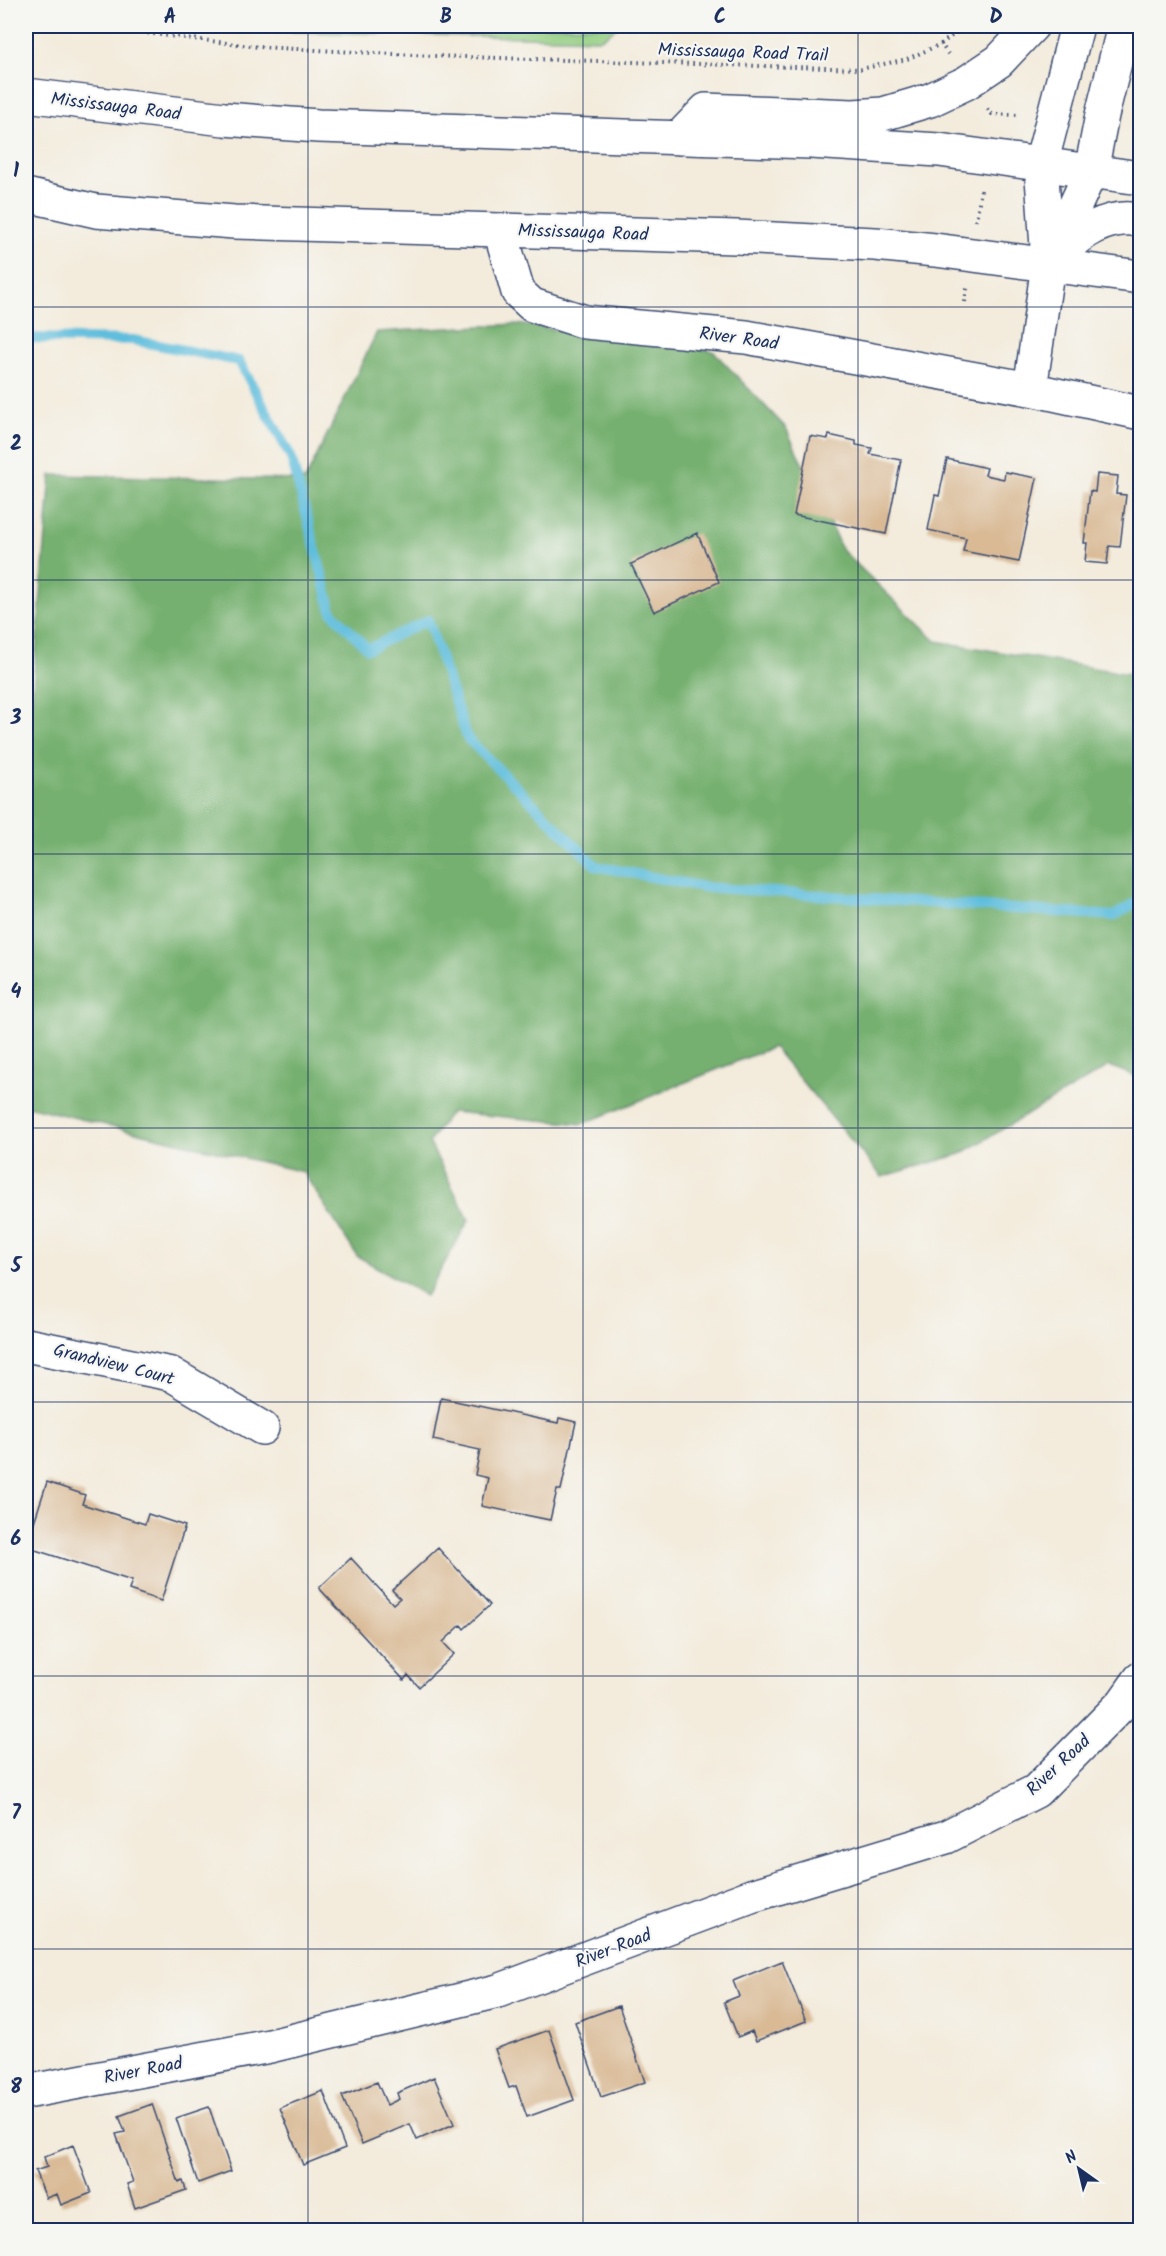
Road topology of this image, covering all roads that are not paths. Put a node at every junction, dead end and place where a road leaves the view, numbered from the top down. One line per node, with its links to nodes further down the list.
1 (1032, 26): 5 (main road)
2 (1077, 26): 6 (main road)
3 (1124, 26): 7 (main road)
4 (26, 95): 5 (main road, Mississauga Road)
5 (679, 138): 6 (main road, Mississauga Road)
6 (1041, 164): 7 (main road, Mississauga Road); 12 (main road)
7 (1091, 171): 8 (main road, Mississauga Road); 12 (main road)
8 (1140, 177)
9 (26, 195): 11 (main road, Mississauga Road)
10 (1140, 220): 12 (main road)
11 (500, 230): 12 (main road, Mississauga Road); 14 (main road, River Road)
12 (1048, 265): 13 (main road, Mississauga Road); 14 (main road)
13 (1140, 277)
14 (1030, 389): 15 (main road, River Road)
15 (1140, 412)
16 (26, 1345): 17 (main road, Grandview Court)
17 (262, 1428)
18 (1140, 1679): 19 (main road, River Road)
19 (26, 2092)

